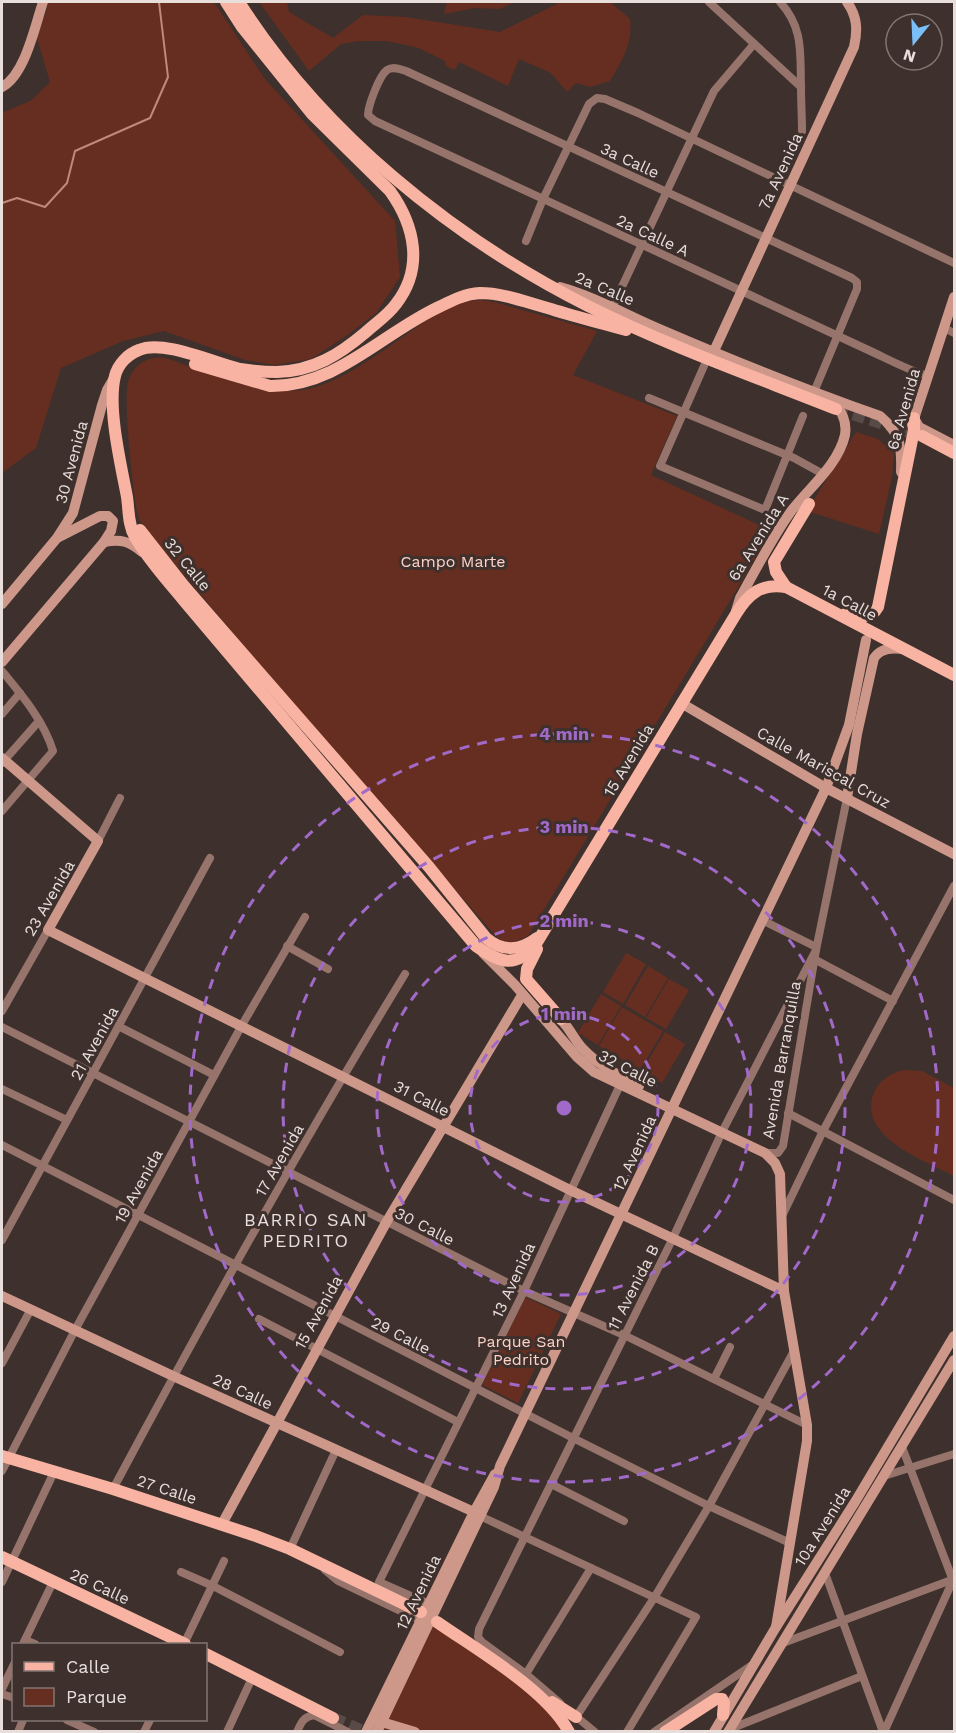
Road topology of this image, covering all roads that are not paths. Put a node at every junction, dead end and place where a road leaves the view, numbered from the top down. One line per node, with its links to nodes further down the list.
1 (43, 2): 8 (main road)
2 (226, 2): 28 (main road)
3 (239, 2): 21 (main road)
4 (709, 2): 7 (street)
5 (780, 2): 9 (street)
6 (847, 2): 14 (main road, 7a Avenida)
7 (754, 44): 9 (street); 12 (street)
8 (2, 87)
9 (801, 87): 11 (street)
10 (368, 115): 13 (street, 3a Calle); 16 (street, 2a Calle A)
11 (802, 130)
12 (692, 139): 13 (street); 14 (street); 15 (street)
13 (568, 147): 15 (street, 3a Calle); 16 (street)
14 (790, 186): 17 (main road, 7a Avenida); 20 (street)
15 (667, 192): 17 (street, 3a Calle); 19 (street)
16 (543, 199): 18 (street); 19 (street, 2a Calle A)
17 (765, 238): 22 (main road, 7a Avenida); 26 (street, 3a Calle)
18 (526, 241)
19 (642, 245): 22 (street, 2a Calle A); 24 (street)
20 (954, 263)
21 (549, 284): 24 (main road, 2a Calle); 27 (main road, 2a Calle)
22 (741, 291): 26 (street, 2a Calle A); 29 (main road, 7a Avenida)
23 (954, 297): 25 (main road, 6a Avenida)
24 (612, 308): 29 (main road, 2a Calle)
25 (949, 330): 31 (main road, 6a Avenida)
26 (838, 336): 31 (street, 2a Calle A); 33 (street)
27 (662, 339): 28 (main road); 35 (main road, 2a Calle)
28 (158, 346): 32 (main road)
29 (714, 351): 33 (main road, 2a Calle)
30 (704, 366): 36 (street)
31 (928, 376): 38 (main road, 6a Avenida)
32 (114, 378): 46 (main road); 47 (main road, 30 Avenida)
33 (818, 394): 35 (main road, 6a Avenida A); 43 (main road, 2a Calle)
34 (649, 398): 36 (street)
35 (837, 408): 44 (main road, 6a Avenida A)
36 (684, 412): 42 (street); 42 (street)
37 (803, 416): 42 (street)
38 (914, 418): 40 (main road); 43 (main road, 6a Avenida); 53 (main road)
39 (922, 436): 41 (main road)
40 (954, 445)
41 (954, 453)
42 (788, 455): 44 (street)
43 (901, 472): 51 (main road, 6a Avenida)
44 (823, 474): 54 (main road, 6a Avenida A)
45 (809, 504): 50 (main road)
46 (129, 509): 49 (main road, 32 Calle); 77 (main road, 32 Calle)
47 (57, 538): 48 (main road); 52 (main road, 30 Avenida)
48 (104, 542): 49 (main road); 57 (main road)
49 (152, 561): 80 (main road, 32 Calle)
50 (786, 587): 53 (main road, 1a Calle); 54 (main road)
51 (875, 599)
52 (2, 603)
53 (833, 610): 56 (main road, 1a Calle)
54 (736, 614): 61 (main road, 6a Avenida A)
55 (866, 640): 67 (main road)
56 (903, 649): 59 (main road, 1a Calle); 64 (main road, Avenida Barranquilla)
57 (2, 662)
58 (2, 671): 60 (street)
59 (954, 675)
60 (20, 693): 62 (street); 63 (street)
61 (681, 703): 67 (main road, Calle Mariscal Cruz); 77 (main road, 15 Avenida)
62 (2, 714)
63 (39, 722): 65 (street); 66 (street)
64 (857, 734): 67 (main road); 69 (main road, Avenida Barranquilla)
65 (3, 761): 66 (main road)
66 (28, 781): 70 (street); 71 (main road)
67 (826, 788): 69 (main road, Calle Mariscal Cruz); 76 (main road, 12 Avenida)
68 (120, 798): 71 (street, 23 Avenida)
69 (847, 798): 72 (main road, Calle Mariscal Cruz); 81 (street, Avenida Barranquilla)
70 (2, 812)
71 (98, 841): 78 (main road, 23 Avenida)
72 (954, 854)
73 (210, 858): 85 (street, 21 Avenida)
74 (954, 886): 88 (street)
75 (305, 917): 79 (street, 19 Avenida)
76 (762, 920): 81 (street); 99 (main road, 12 Avenida)
77 (548, 927): 80 (main road, 32 Calle); 90 (main road)
78 (48, 930): 85 (main road, 31 Calle); 89 (street, 23 Avenida)
79 (287, 946): 83 (street); 91 (street, 19 Avenida)
80 (476, 946): 86 (main road, 32 Calle)
81 (816, 948): 82 (street, Avenida Barranquilla); 105 (street, 11 Avenida B)
82 (814, 959): 88 (street); 100 (street, Avenida Barranquilla)
83 (328, 969)
84 (405, 974): 96 (street, 17 Avenida)
85 (145, 978): 91 (main road, 31 Calle); 92 (street, 21 Avenida)
86 (515, 985): 87 (main road, 32 Calle); 90 (main road, 32 Calle)
87 (522, 995): 97 (main road, 32 Calle); 103 (main road, 15 Avenida)
88 (893, 1001): 104 (street)
89 (2, 1011)
90 (561, 1019): 99 (main road, 32 Calle)
91 (242, 1025): 95 (street, 19 Avenida); 96 (main road, 31 Calle)
92 (118, 1026): 94 (street, 21 Avenida); 95 (street)
93 (2, 1027): 94 (street, 30 Calle)
94 (93, 1073): 101 (street, 21 Avenida); 102 (street, 30 Calle)
95 (214, 1075): 102 (street, 19 Avenida)
96 (343, 1075): 103 (main road, 31 Calle); 109 (street, 17 Avenida)
97 (620, 1085): 99 (main road, 32 Calle); 110 (street, 13 Avenida)
98 (2, 1089): 101 (street)
99 (672, 1108): 105 (main road, 32 Calle); 113 (main road, 12 Avenida)
100 (788, 1113): 104 (street); 107 (street, Avenida Barranquilla)
101 (68, 1120): 108 (street, 21 Avenida)
102 (189, 1122): 109 (street, 30 Calle); 112 (street, 19 Avenida)
103 (443, 1126): 110 (main road, 31 Calle); 115 (main road, 15 Avenida)
104 (824, 1131): 111 (street); 114 (street)
105 (722, 1132): 107 (main road, 32 Calle); 117 (street, 11 Avenida B)
106 (2, 1145): 108 (street, 29 Calle)
107 (765, 1154): 114 (main road, Avenida Barranquilla)
108 (42, 1166): 112 (street, 29 Calle); 116 (street, 21 Avenida)
109 (288, 1172): 115 (street, 30 Calle); 118 (street, 17 Avenida)
110 (570, 1190): 113 (main road, 31 Calle); 119 (street, 13 Avenida)
111 (954, 1200)
112 (138, 1215): 118 (street, 29 Calle); 126 (street, 19 Avenida)
113 (621, 1215): 117 (main road, 31 Calle); 123 (main road, 12 Avenida)
114 (781, 1218): 120 (main road, Avenida Barranquilla)
115 (387, 1221): 119 (street, 30 Calle); 124 (main road, 15 Avenida)
116 (2, 1240)
117 (672, 1240): 120 (main road, 31 Calle); 127 (street, 11 Avenida B)
118 (235, 1265): 124 (street, 29 Calle); 134 (street, 17 Avenida)
119 (524, 1291): 123 (street, 30 Calle); 136 (street, 13 Avenida)
120 (784, 1291): 131 (main road, Avenida Barranquilla)
121 (2, 1296): 122 (main road, 28 Calle)
122 (31, 1309): 126 (main road, 28 Calle); 133 (street)
123 (574, 1313): 127 (street, 30 Calle); 138 (main road, 12 Avenida)
124 (334, 1316): 130 (main road, 15 Avenida); 136 (street, 29 Calle)
125 (259, 1319): 130 (street)
126 (75, 1330): 134 (main road, 28 Calle); 146 (street, 19 Avenida)
127 (624, 1335): 135 (street, 30 Calle); 142 (street, 11 Avenida B)
128 (954, 1336): 150 (main road, 10a Avenida)
129 (730, 1347): 135 (street)
130 (316, 1348): 139 (main road, 15 Avenida); 140 (street)
131 (794, 1351): 137 (street); 141 (main road, Avenida Barranquilla)
132 (954, 1360): 143 (main road, 10a Avenida)
133 (2, 1363)
134 (173, 1376): 139 (main road, 28 Calle); 152 (street, 17 Avenida)
135 (714, 1379): 137 (street, 30 Calle)
136 (476, 1389): 138 (street, 29 Calle); 140 (street, 13 Avenida)
137 (765, 1404): 141 (street, 30 Calle); 154 (street)
138 (526, 1414): 142 (street, 29 Calle); 155 (main road, 12 Avenida)
139 (275, 1422): 144 (main road, 28 Calle); 157 (main road, 15 Avenida)
140 (459, 1422): 153 (street, 13 Avenida)
141 (807, 1425): 159 (main road, Avenida Barranquilla)
142 (573, 1438): 151 (street, 11 Avenida B); 154 (street, 29 Calle)
143 (902, 1446): 147 (street); 150 (main road, 10a Avenida)
144 (336, 1450): 153 (main road, 28 Calle); 160 (street)
145 (954, 1454): 147 (street)
146 (5, 1457): 148 (street, 19 Avenida); 149 (main road, 27 Calle)
147 (910, 1467): 150 (street); 166 (street)
148 (2, 1471)
149 (54, 1472): 152 (main road, 27 Calle); 161 (street)
150 (878, 1480): 165 (main road, 10a Avenida); 174 (main road, 10a Avenida)
151 (550, 1484): 156 (street); 158 (street, 11 Avenida B)
152 (113, 1489): 157 (main road, 27 Calle)
153 (424, 1490): 155 (main road, 28 Calle); 171 (street, 13 Avenida)
154 (709, 1506): 159 (street, 29 Calle); 170 (street)
155 (477, 1514): 158 (street, 28 Calle); 171 (main road, 12 Avenida); 192 (main road, 12 Avenida)
156 (624, 1521)
157 (222, 1524): 160 (main road, 27 Calle)
158 (525, 1537): 163 (street, 28 Calle); 183 (street, 11 Avenida B)
159 (790, 1543): 174 (main road, Avenida Barranquilla)
160 (290, 1549): 171 (main road, 27 Calle)
161 (7, 1559): 167 (street); 168 (main road, 26 Calle)
162 (224, 1561): 169 (street)
163 (591, 1568): 170 (street, 28 Calle); 183 (street)
164 (181, 1572): 169 (street)
165 (825, 1573): 172 (street); 178 (main road, 10a Avenida)
166 (954, 1580): 172 (street); 208 (street)
167 (2, 1582)
168 (53, 1582): 175 (street); 176 (main road, 26 Calle)
169 (213, 1586): 177 (street); 179 (street)
170 (654, 1598): 189 (street); 204 (street, 28 Calle)
171 (424, 1612): 192 (main road, 12 Avenida)
172 (842, 1621): 178 (street); 184 (street)
173 (437, 1622): 187 (main road)
174 (776, 1627): 181 (main road, 10a Avenida)
175 (24, 1642)
176 (182, 1643)
177 (184, 1643)
178 (783, 1643): 194 (main road, 10a Avenida)
179 (340, 1652)
180 (207, 1655): 185 (main road)
181 (753, 1664): 188 (main road, 10a Avenida); 205 (street)
182 (12, 1668): 186 (street)
183 (526, 1674): 189 (street)
184 (862, 1676): 194 (street); 208 (street)
185 (252, 1678): 190 (main road); 197 (street)
186 (2, 1691)
187 (536, 1692): 189 (main road); 202 (main road)
188 (723, 1715): 206 (main road); 207 (main road, 10a Avenida)
189 (576, 1717): 203 (street)
190 (333, 1718)
191 (71, 1721): 196 (street)
192 (377, 1724): 200 (main road, 12 Avenida); 201 (main road)
193 (19, 1730): 195 (street)
194 (729, 1730)
195 (28, 1731)
196 (90, 1731)
197 (227, 1731)
198 (297, 1731): 199 (street)
199 (348, 1731)
200 (366, 1731)
201 (415, 1731)
202 (569, 1731)
203 (595, 1731)
204 (627, 1731)
205 (654, 1731)
206 (665, 1731)
207 (714, 1731)
208 (883, 1731)

